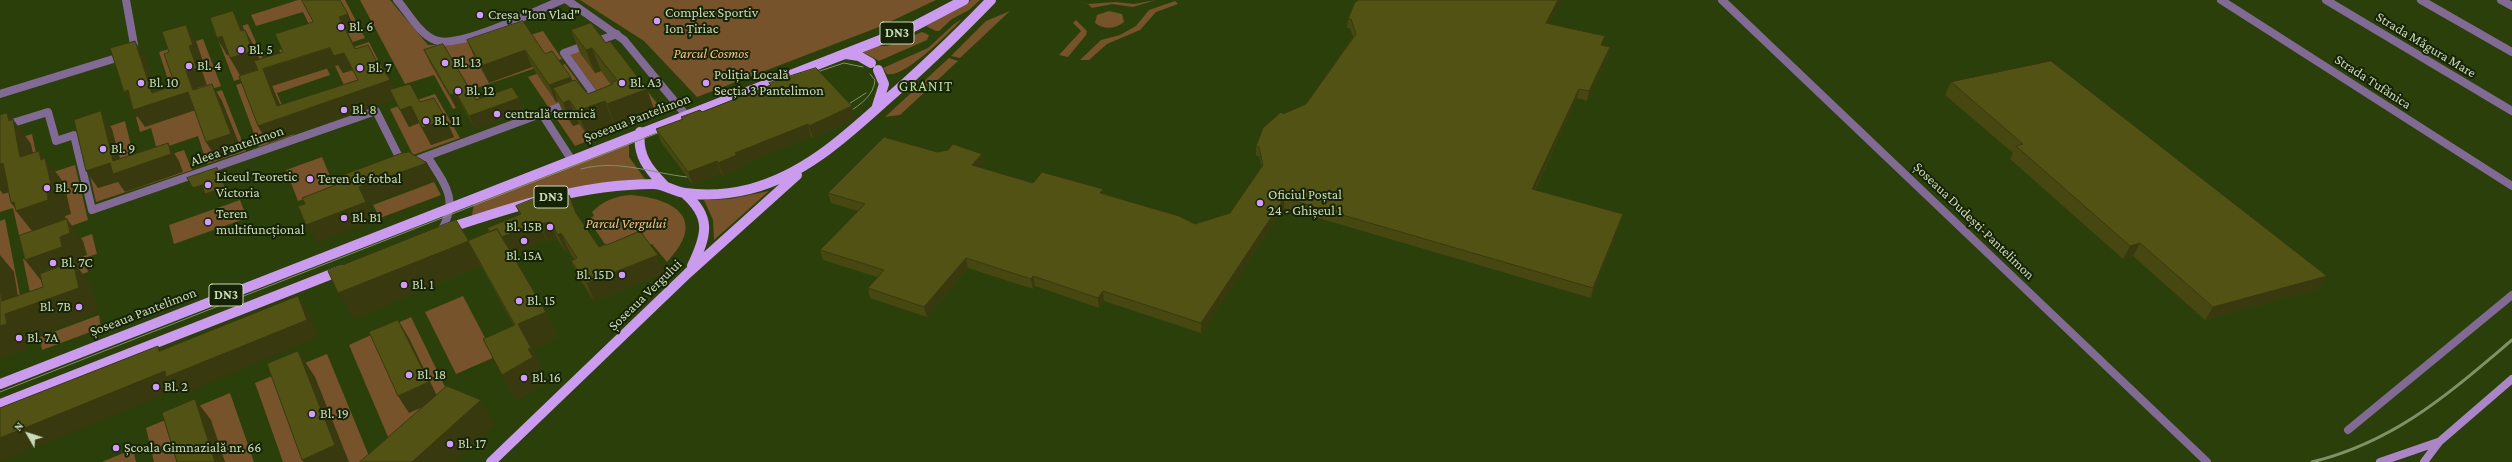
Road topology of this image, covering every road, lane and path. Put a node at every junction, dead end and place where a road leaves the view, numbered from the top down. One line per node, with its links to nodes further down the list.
1 (126, 0): 18 (street)
2 (398, 0): 3 (street)
3 (562, 0)
4 (567, 0): 13 (street)
5 (964, 0): 15 (main road, Șoseaua Pantelimon / DN3)
6 (991, 0): 19 (main road, DN3)
7 (1722, 0): 42 (street, Șoseaua Dudești-Pantelimon)
8 (2221, 0): 29 (street, Strada Tufănica)
9 (2326, 0): 20 (street, Strada Măgura Mare)
10 (2421, 0): 14 (street)
11 (2501, 0): 12 (street)
12 (2512, 6)
13 (617, 34): 21 (street); 22 (street)
14 (2512, 52)
15 (844, 54): 16 (main road); 22 (main road, Șoseaua Pantelimon / DN3)
16 (871, 63)
17 (878, 70): 19 (main road)
18 (0, 94)
19 (875, 110): 25 (main road, DN3)
20 (2512, 111)
21 (542, 114): 26 (street); 27 (street)
22 (685, 114): 24 (main road, Șoseaua Pantelimon / DN3)
23 (0, 127): 26 (street, Aleea Pantelimon)
24 (640, 132): 27 (main road, Șoseaua Pantelimon / DN3); 28 (main road)
25 (823, 154): 30 (main road, DN3); 34 (main road, Șoseaua Vergului)
26 (427, 156): 31 (street)
27 (571, 159): 31 (main road, Șoseaua Pantelimon / DN3)
28 (664, 185): 30 (main road, DN3); 32 (main road, DN3)
29 (2512, 186)
30 (684, 193): 34 (main road)
31 (452, 206): 32 (street); 37 (main road, Șoseaua Pantelimon / DN3)
32 (437, 233)
33 (354, 265): 38 (main road, DN3)
34 (688, 274): 41 (main road, Șoseaua Vergului)
35 (2512, 295): 39 (street)
36 (2512, 379): 40 (main road)
37 (0, 384)
38 (0, 404)
39 (2348, 430)
40 (2439, 442): 43 (main road); 44 (main road)
41 (491, 462)
42 (2207, 462)
43 (2380, 462)
44 (2424, 462)

